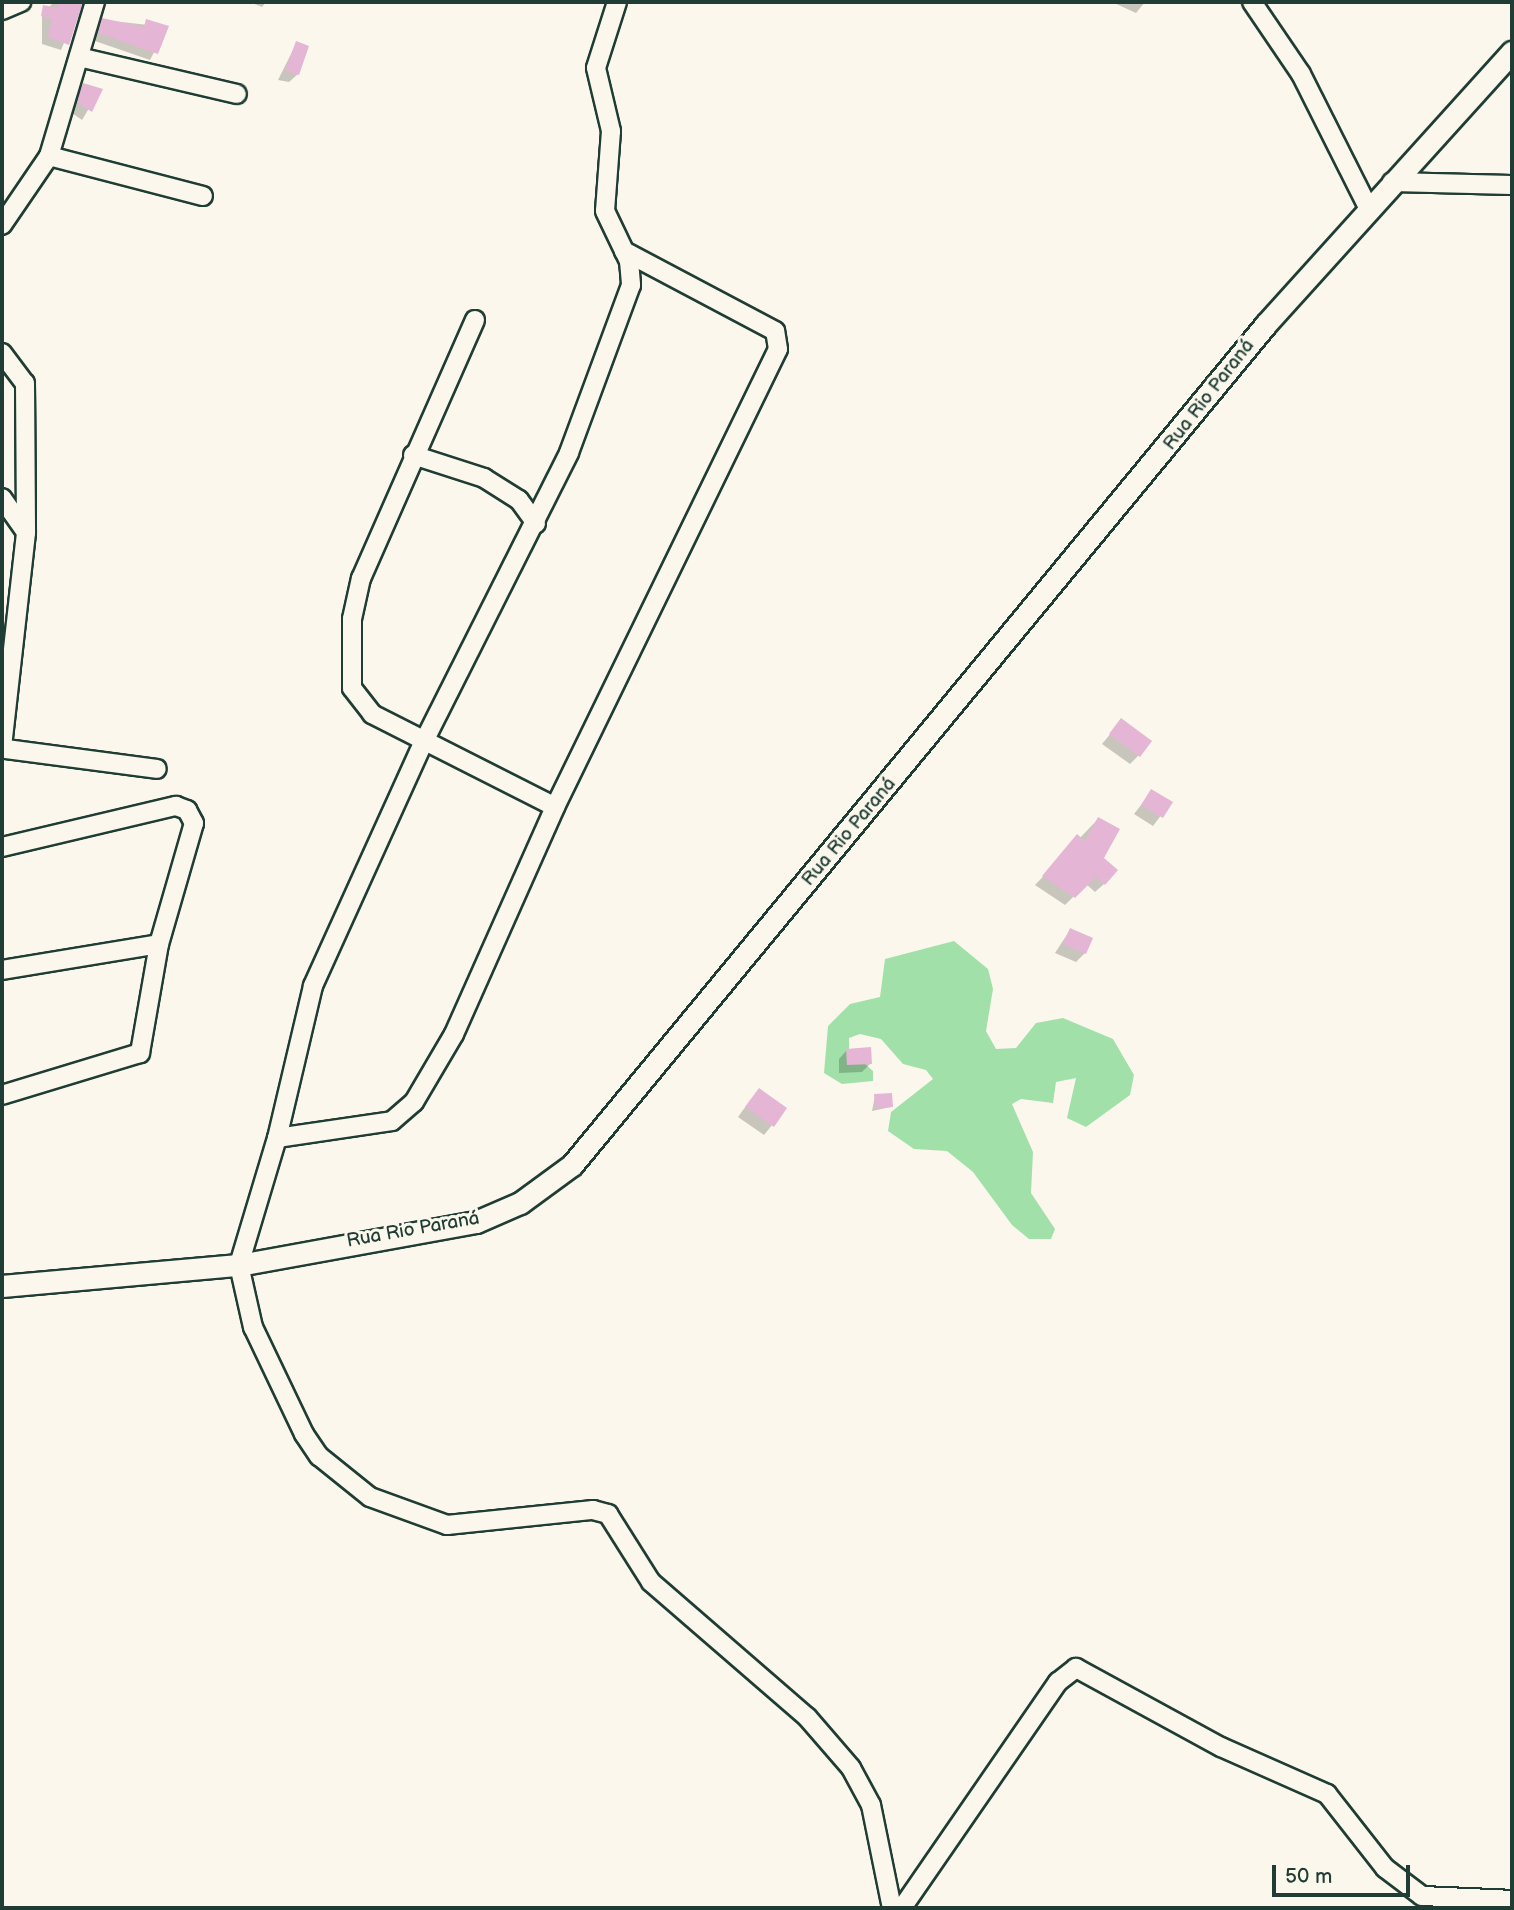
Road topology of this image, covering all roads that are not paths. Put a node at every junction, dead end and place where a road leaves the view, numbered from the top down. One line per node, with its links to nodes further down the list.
1 (21, 2): 5 (street)
2 (95, 2): 7 (street)
3 (617, 2): 16 (street)
4 (1252, 2): 14 (street)
5 (2, 10)
6 (1512, 51): 10 (street, Rua Rio Paraná)
7 (79, 57): 8 (street); 9 (street)
8 (237, 93)
9 (49, 156): 12 (street); 13 (street)
10 (1392, 182): 11 (street); 14 (street, Rua Rio Paraná)
11 (1512, 185)
12 (203, 196)
13 (8, 209): 15 (street)
14 (1370, 211): 33 (street, Rua Rio Paraná)
15 (2, 225)
16 (624, 251): 21 (street); 27 (street)
17 (475, 320): 19 (street)
18 (2, 353): 22 (street)
19 (413, 455): 21 (street); 24 (street)
20 (2, 498): 22 (street)
21 (536, 523): 24 (street)
22 (26, 533): 23 (street)
23 (9, 620): 25 (street)
24 (424, 741): 27 (street); 32 (street)
25 (4, 748): 26 (street)
26 (157, 769)
27 (555, 807): 32 (street)
28 (2, 846): 29 (street)
29 (159, 944): 30 (street); 31 (street)
30 (2, 970)
31 (2, 1095)
32 (277, 1138): 33 (street)
33 (239, 1265): 34 (street, Rua Rio Paraná); 36 (street)
34 (2, 1286)
35 (1512, 1900): 37 (street)
36 (891, 1908)
37 (902, 1908)

